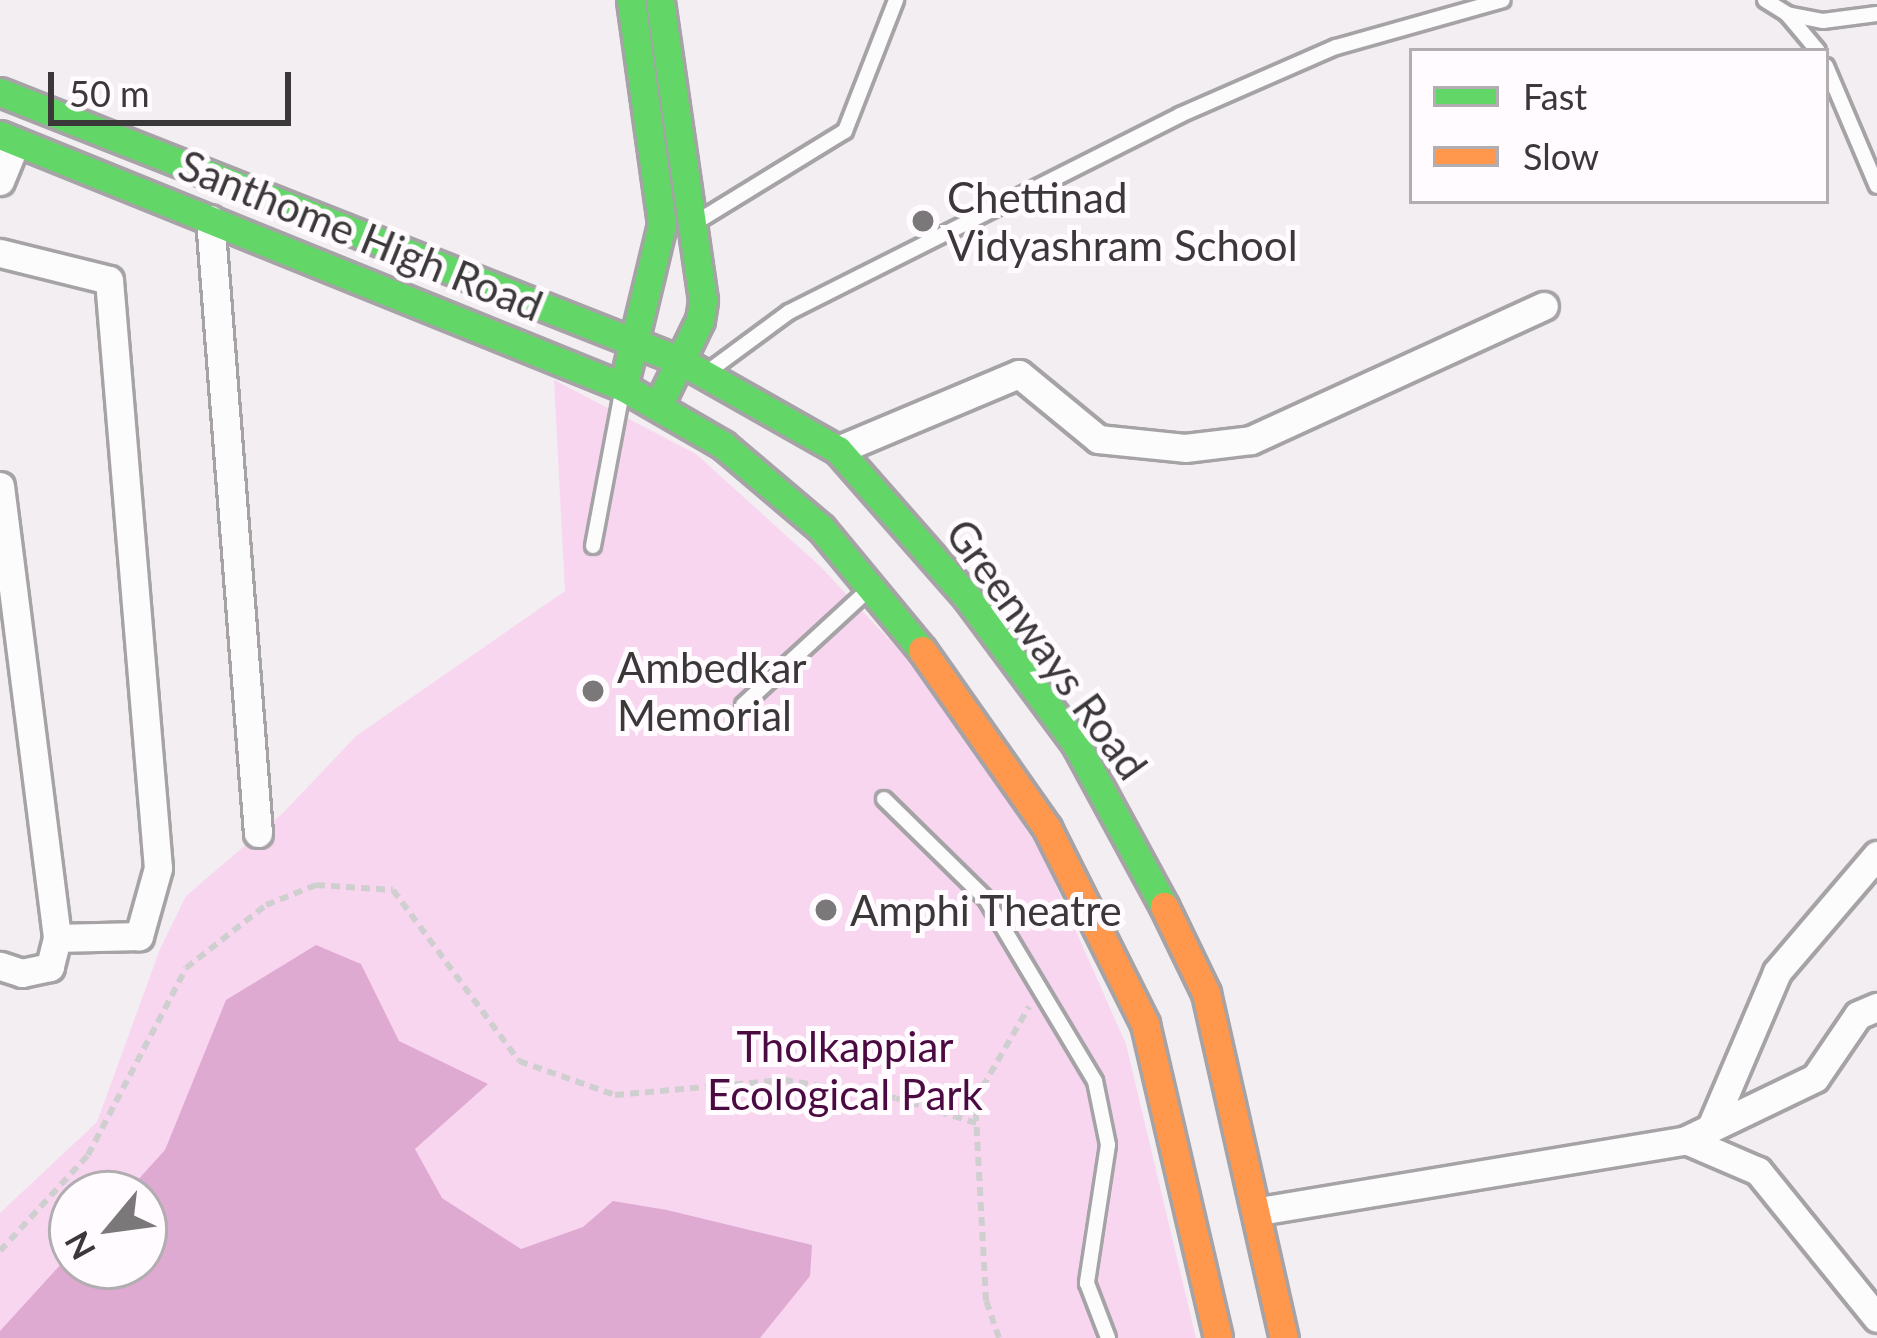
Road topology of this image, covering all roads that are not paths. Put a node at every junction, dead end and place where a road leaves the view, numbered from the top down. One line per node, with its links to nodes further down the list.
1 (631, 0): 15 (main road)
2 (660, 0): 16 (main road)
3 (896, 0): 16 (lane)
4 (1503, 0): 20 (lane)
5 (1765, 0): 6 (lane)
6 (1786, 14): 7 (lane); 8 (lane)
7 (1877, 14)
8 (1815, 48)
9 (1829, 73): 13 (lane)
10 (0, 92): 19 (main road, Santhome High Road)
11 (8, 138): 12 (street); 14 (main road, Santhome High Road)
12 (0, 181)
13 (1877, 187)
14 (210, 219): 21 (main road, Santhome High Road); 29 (street)
15 (662, 224): 16 (lane); 19 (main road)
16 (694, 224): 20 (main road)
17 (0, 253): 31 (street)
18 (1544, 306): 23 (street)
19 (638, 343): 20 (main road, Greenways Road); 21 (main road)
20 (693, 368): 22 (main road); 23 (main road, Greenways Road)
21 (622, 388): 22 (main road); 25 (lane)
22 (658, 406): 26 (main road)
23 (838, 450): 35 (main road, Greenways Road)
24 (0, 485): 31 (street)
25 (593, 546)
26 (871, 588): 27 (lane); 38 (main road)
27 (743, 706)
28 (884, 799): 37 (lane)
29 (258, 833)
30 (1877, 856): 34 (street)
31 (57, 938): 32 (street)
32 (11, 970)
33 (1877, 1007): 34 (street)
34 (1698, 1133): 35 (street); 36 (street)
35 (1259, 1210): 39 (main road, Greenways Road)
36 (1877, 1318)
37 (1108, 1338)
38 (1218, 1338)
39 (1284, 1338)

